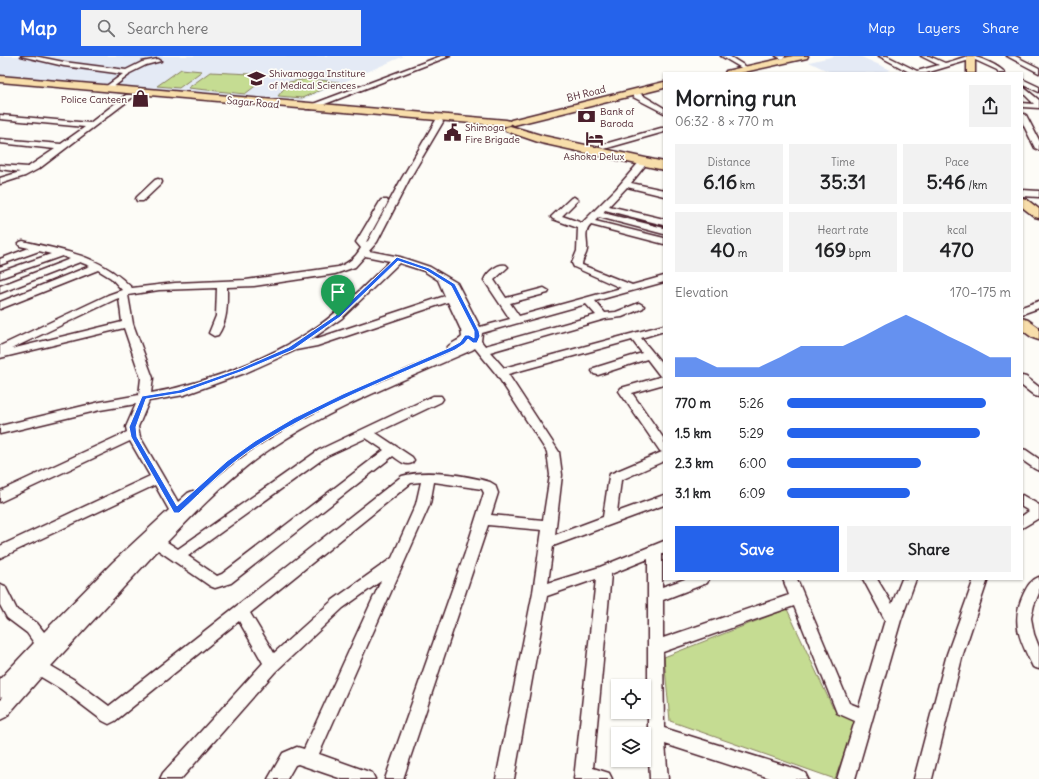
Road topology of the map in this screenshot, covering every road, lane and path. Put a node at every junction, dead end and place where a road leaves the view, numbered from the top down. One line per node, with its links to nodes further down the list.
1 (24, 56): 13 (street)
2 (66, 56): 13 (street)
3 (447, 56): 36 (street)
4 (724, 56): 15 (street)
5 (783, 56): 15 (main road)
6 (804, 56): 15 (main road)
7 (882, 56): 20 (street)
8 (924, 56): 14 (street)
9 (955, 56): 11 (street)
10 (1010, 56): 16 (street)
11 (969, 58): 14 (street); 22 (main road); 23 (street)
12 (158, 61): 17 (street)
13 (54, 62): 17 (street)
14 (944, 65): 21 (street)
15 (744, 68): 18 (main road); 19 (main road)
16 (1039, 71)
17 (127, 72): 29 (street)
18 (719, 72)
19 (732, 72)
20 (915, 72)
21 (920, 72)
22 (971, 72)
23 (1003, 72)
24 (0, 79): 29 (highway, Sagar Road)
25 (1023, 82): 31 (street)
26 (0, 84): 33 (highway, Sagar Road)
27 (663, 85): 42 (main road, BH Road)
28 (663, 88): 32 (main road, BH Road)
29 (108, 89): 36 (highway, Sagar Road)
30 (1023, 89): 35 (street)
31 (1039, 90)
32 (636, 95): 37 (street); 42 (main road, BH Road)
33 (129, 97): 40 (highway, Sagar Road); 41 (street)
34 (1023, 105): 35 (street)
35 (1039, 105)
36 (309, 106): 42 (highway, Sagar Road)
37 (663, 110)
38 (0, 117): 41 (street)
39 (1023, 117): 47 (street)
40 (435, 122): 42 (highway, Sagar Road); 71 (street)
41 (92, 125): 45 (street)
42 (512, 126): 46 (highway); 48 (highway)
43 (663, 130): 46 (street)
44 (0, 141): 45 (street)
45 (62, 147): 52 (street)
46 (604, 147): 49 (highway)
47 (1039, 148)
48 (644, 162): 50 (highway); 55 (street)
49 (663, 162)
50 (663, 166)
51 (0, 167): 52 (street)
52 (29, 170): 53 (street)
53 (0, 182)
54 (158, 182): 59 (street)
55 (626, 184): 56 (street); 62 (street)
56 (663, 193)
57 (1023, 193): 58 (street)
58 (1039, 194)
59 (140, 199)
60 (574, 200): 66 (street)
61 (1023, 202): 64 (main road)
62 (602, 206): 63 (street); 65 (street)
63 (597, 214): 66 (street); 67 (street)
64 (1039, 215)
65 (663, 222)
66 (586, 225): 68 (street); 81 (street)
67 (663, 231)
68 (663, 241)
69 (23, 244): 70 (street)
70 (38, 248): 72 (street); 75 (street)
71 (364, 250): 74 (street); 80 (street)
72 (60, 254): 73 (street); 78 (street)
73 (78, 259): 76 (street); 82 (street)
74 (397, 259): 85 (street); 103 (street)
75 (0, 262)
76 (98, 266): 83 (street); 89 (street)
77 (503, 266): 87 (street)
78 (0, 275)
79 (663, 279): 81 (street)
80 (222, 284): 83 (street); 99 (street)
81 (631, 288): 86 (street)
82 (0, 290)
83 (126, 292): 95 (street); 104 (street)
84 (544, 292): 87 (street)
85 (455, 296): 102 (street); 103 (street)
86 (589, 301): 92 (street); 94 (street)
87 (504, 302): 94 (street)
88 (1039, 304): 91 (street)
89 (0, 306)
90 (639, 306): 92 (street)
91 (1023, 311)
92 (601, 316): 102 (street)
93 (1023, 318): 98 (highway)
94 (516, 320): 102 (street)
95 (128, 324): 104 (street); 112 (street)
96 (1023, 324): 100 (highway)
97 (663, 328): 101 (street)
98 (1039, 328)
99 (214, 333)
100 (1039, 334)
101 (635, 337): 105 (street); 107 (street)
102 (476, 340): 107 (street); 128 (street); 134 (street)
103 (291, 349): 112 (street)
104 (1, 351)
105 (649, 355): 106 (street); 108 (street)
106 (598, 371)
107 (501, 372): 133 (street)
108 (663, 372)
109 (663, 380): 117 (street)
110 (1023, 381): 111 (street)
111 (1039, 393)
112 (144, 398): 114 (street); 116 (street)
113 (437, 399): 115 (street)
114 (0, 430)
115 (366, 432): 118 (street); 138 (street)
116 (133, 434): 124 (street); 125 (street)
117 (663, 447)
118 (393, 450): 121 (street); 138 (street)
119 (1023, 453): 122 (street)
120 (663, 456): 131 (street)
121 (408, 460)
122 (1039, 466)
123 (428, 477): 130 (street); 139 (street); 151 (street)
124 (157, 478): 128 (street); 137 (street)
125 (0, 497)
126 (663, 500): 131 (street)
127 (1023, 501): 129 (street)
128 (176, 511): 153 (street)
129 (1038, 511): 132 (street)
130 (483, 519): 133 (street); 167 (street)
131 (608, 521): 135 (street)
132 (1023, 522)
133 (549, 526): 135 (street)
134 (157, 542): 138 (street); 157 (street)
135 (547, 543): 148 (street)
136 (660, 549): 140 (street); 149 (street)
137 (0, 552)
138 (178, 556)
139 (396, 562): 156 (street); 162 (street)
140 (604, 571): 148 (street); 163 (street)
141 (699, 580): 149 (street)
142 (790, 580): 150 (street)
143 (871, 580): 152 (street)
144 (909, 580): 152 (street)
145 (981, 580): 173 (street)
146 (1039, 583): 155 (street)
147 (0, 590): 153 (street)
148 (540, 592): 168 (street)
149 (656, 596): 154 (street)
150 (798, 598): 154 (street); 160 (street)
151 (242, 611): 156 (street); 157 (street)
152 (893, 620): 160 (street)
153 (43, 644): 158 (street)
154 (655, 648): 161 (street)
155 (1039, 662)
156 (272, 664): 164 (street)
157 (39, 667): 159 (street)
158 (0, 691)
159 (0, 712)
160 (863, 716): 172 (street)
161 (656, 733): 170 (street); 171 (street)
162 (308, 759): 165 (street); 166 (street)
163 (583, 776): 169 (street)
164 (169, 779)
165 (277, 779)
166 (366, 779)
167 (394, 779)
168 (505, 779)
169 (602, 779)
170 (659, 779)
171 (799, 779)
172 (846, 779)
173 (923, 779)

